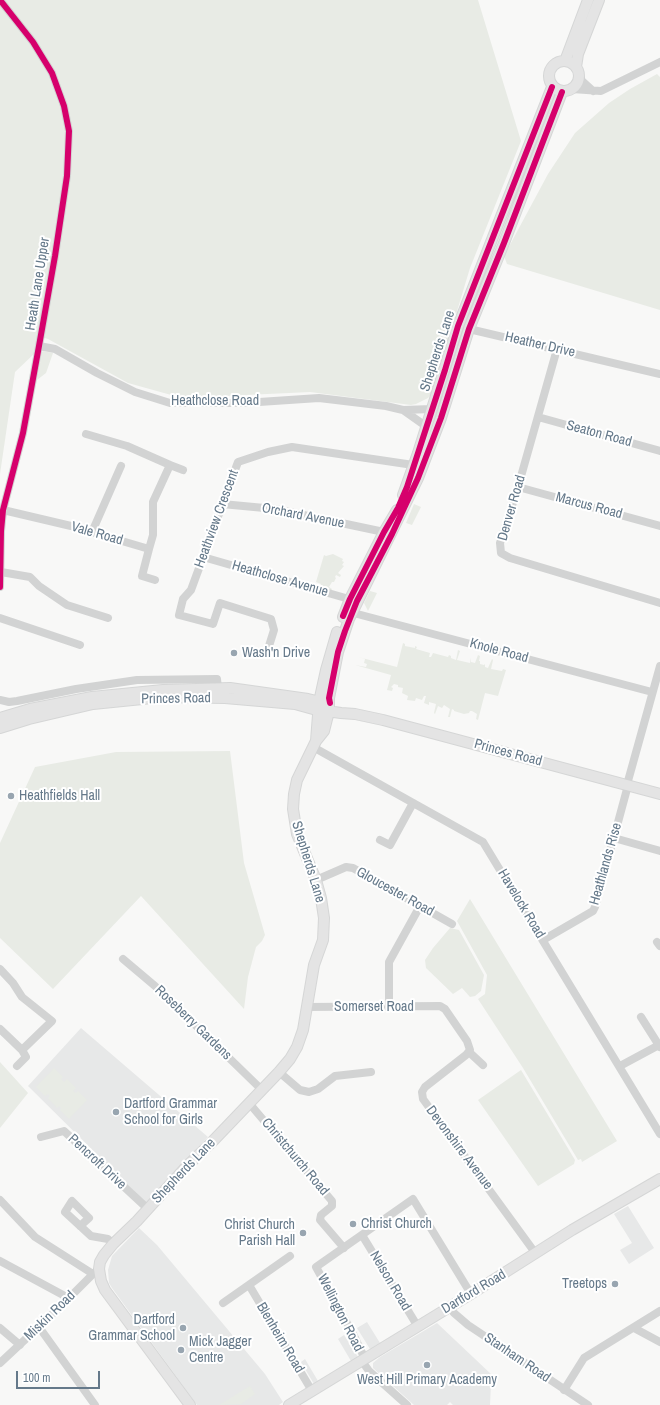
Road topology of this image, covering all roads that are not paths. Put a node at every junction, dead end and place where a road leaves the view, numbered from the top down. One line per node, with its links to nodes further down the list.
1 (0, 0): 11 (street, Heath Lane Upper)
2 (588, 0): 4 (main road)
3 (599, 0): 6 (main road, Shepherds Lane)
4 (565, 61): 6 (main road); 7 (main road, Shepherds Lane)
5 (660, 62): 9 (street)
6 (577, 70): 8 (main road, Shepherds Lane); 9 (street)
7 (552, 87): 8 (main road); 13 (main road, Shepherds Lane)
8 (567, 90): 9 (street); 10 (main road, Shepherds Lane)
9 (593, 91)
10 (468, 329): 12 (street, Heather Drive); 13 (street); 15 (main road, Shepherds Lane)
11 (39, 346): 17 (street, Heathclose Road); 28 (street, Heath Lane Upper)
12 (557, 349): 14 (street, Heather Drive); 18 (street, Denver Road)
13 (445, 370): 16 (main road, Shepherds Lane)
14 (660, 374)
15 (447, 398): 16 (street); 19 (main road, Shepherds Lane)
16 (432, 409): 17 (street, Heathclose Road); 19 (main road, Shepherds Lane)
17 (403, 410): 19 (street, Heathclose Road)
18 (538, 418): 21 (street, Seaton Road); 26 (street, Denver Road)
19 (432, 428): 24 (main road, Shepherds Lane)
20 (86, 434): 22 (street)
21 (660, 451)
22 (170, 465): 25 (street); 32 (street)
23 (121, 466): 30 (street)
24 (418, 466): 27 (street, Heathview Crescent); 31 (main road, Shepherds Lane); 37 (main road, Shepherds Lane)
25 (183, 470)
26 (518, 487): 29 (street, Marcus Road); 38 (street, Denver Road)
27 (222, 504): 31 (street, Orchard Avenue); 33 (street, Heathview Crescent)
28 (3, 510): 30 (street, Vale Road); 34 (street, Heath Lane Upper)
29 (660, 526)
30 (92, 532): 32 (street, Vale Road)
31 (384, 532): 37 (main road, Shepherds Lane)
32 (149, 548): 35 (street)
33 (203, 557): 37 (street, Heathclose Avenue); 43 (street, Heathview Crescent)
34 (1, 572): 36 (street, Heath Lane Upper); 41 (street)
35 (154, 580)
36 (0, 587)
37 (354, 600): 39 (main road, Shepherds Lane)
38 (660, 603)
39 (349, 612): 47 (street, Knole Road); 50 (main road, Shepherds Lane)
40 (0, 618): 42 (street)
41 (108, 618)
42 (80, 645)
43 (269, 646)
44 (660, 666): 47 (street, Heathlands Rise)
45 (120, 683): 46 (street, Princes Road); 48 (street, Princes Road); 49 (street, Princes Road)
46 (218, 688): 48 (main road, Princes Road); 50 (main road, Princes Road)
47 (652, 692): 54 (street, Heathlands Rise)
48 (121, 694): 51 (main road, Princes Road)
49 (0, 700)
50 (324, 706): 52 (main road, Princes Road); 53 (main road, Shepherds Lane); 54 (main road, Princes Road)
51 (0, 718)
52 (0, 728)
53 (314, 744): 56 (street, Havelock Road); 60 (main road, Shepherds Lane)
54 (627, 785): 55 (main road, Princes Road); 57 (street, Heathlands Rise)
55 (660, 794)
56 (413, 803): 58 (street); 63 (street, Havelock Road)
57 (614, 838): 59 (street); 63 (street, Heathlands Rise)
58 (380, 840)
59 (660, 851)
60 (316, 880): 61 (street, Gloucester Road); 66 (main road, Shepherds Lane)
61 (420, 906): 62 (street, Gloucester Road); 67 (street)
62 (452, 924)
63 (543, 940): 75 (street, Havelock Road)
64 (123, 959): 78 (street, Roseberry Gardens)
65 (0, 970): 71 (street)
66 (307, 1007): 67 (street, Somerset Road); 76 (main road, Shepherds Lane)
67 (389, 1007): 72 (street, Somerset Road)
68 (641, 1017): 70 (street)
69 (0, 1029): 71 (street)
70 (659, 1046): 75 (street)
71 (22, 1050): 74 (street)
72 (469, 1052): 73 (street); 89 (street, Devonshire Avenue)
73 (483, 1065)
74 (17, 1066)
75 (620, 1066): 80 (street, Havelock Road)
76 (279, 1072): 77 (street); 78 (main road, Shepherds Lane)
77 (371, 1072)
78 (262, 1090): 79 (main road, Shepherds Lane)
79 (249, 1104): 84 (main road, Shepherds Lane); 88 (street, Christchurch Road)
80 (660, 1134)
81 (41, 1137): 84 (street, Pencroft Drive)
82 (660, 1179): 89 (main road, Dartford Road)
83 (0, 1200): 92 (street)
84 (148, 1209): 87 (main road, Shepherds Lane)
85 (80, 1226): 87 (street)
86 (362, 1235): 88 (street); 94 (street); 100 (street, Nelson Road)
87 (113, 1244): 92 (main road, Shepherds Lane)
88 (344, 1248): 105 (street, Wellington Road)
89 (536, 1254): 94 (main road, Dartford Road)
90 (290, 1256): 93 (street)
91 (0, 1261): 95 (street)
92 (96, 1271): 95 (street, Miskin Road); 110 (main road)
93 (249, 1285): 96 (street); 108 (street, Blenheim Road)
94 (471, 1294): 97 (main road, Dartford Road)
95 (68, 1300): 99 (street, Miskin Road)
96 (223, 1302)
97 (449, 1307): 100 (main road, Dartford Road); 107 (street, Stanham Road)
98 (660, 1312): 102 (street)
99 (39, 1327): 104 (street, Miskin Road); 109 (street)
100 (418, 1327): 105 (main road, Dartford Road)
101 (0, 1328): 104 (street)
102 (634, 1328): 103 (street); 107 (street)
103 (660, 1342)
104 (20, 1345): 106 (street, Miskin Road)
105 (363, 1360): 108 (main road, Dartford Road); 112 (street, Wellington Road)
106 (0, 1363)
107 (564, 1390): 113 (street, Stanham Road)
108 (312, 1391): 111 (main road, Dartford Road)
109 (95, 1405)
110 (190, 1405)
111 (289, 1405)
112 (407, 1405)
113 (588, 1405)

